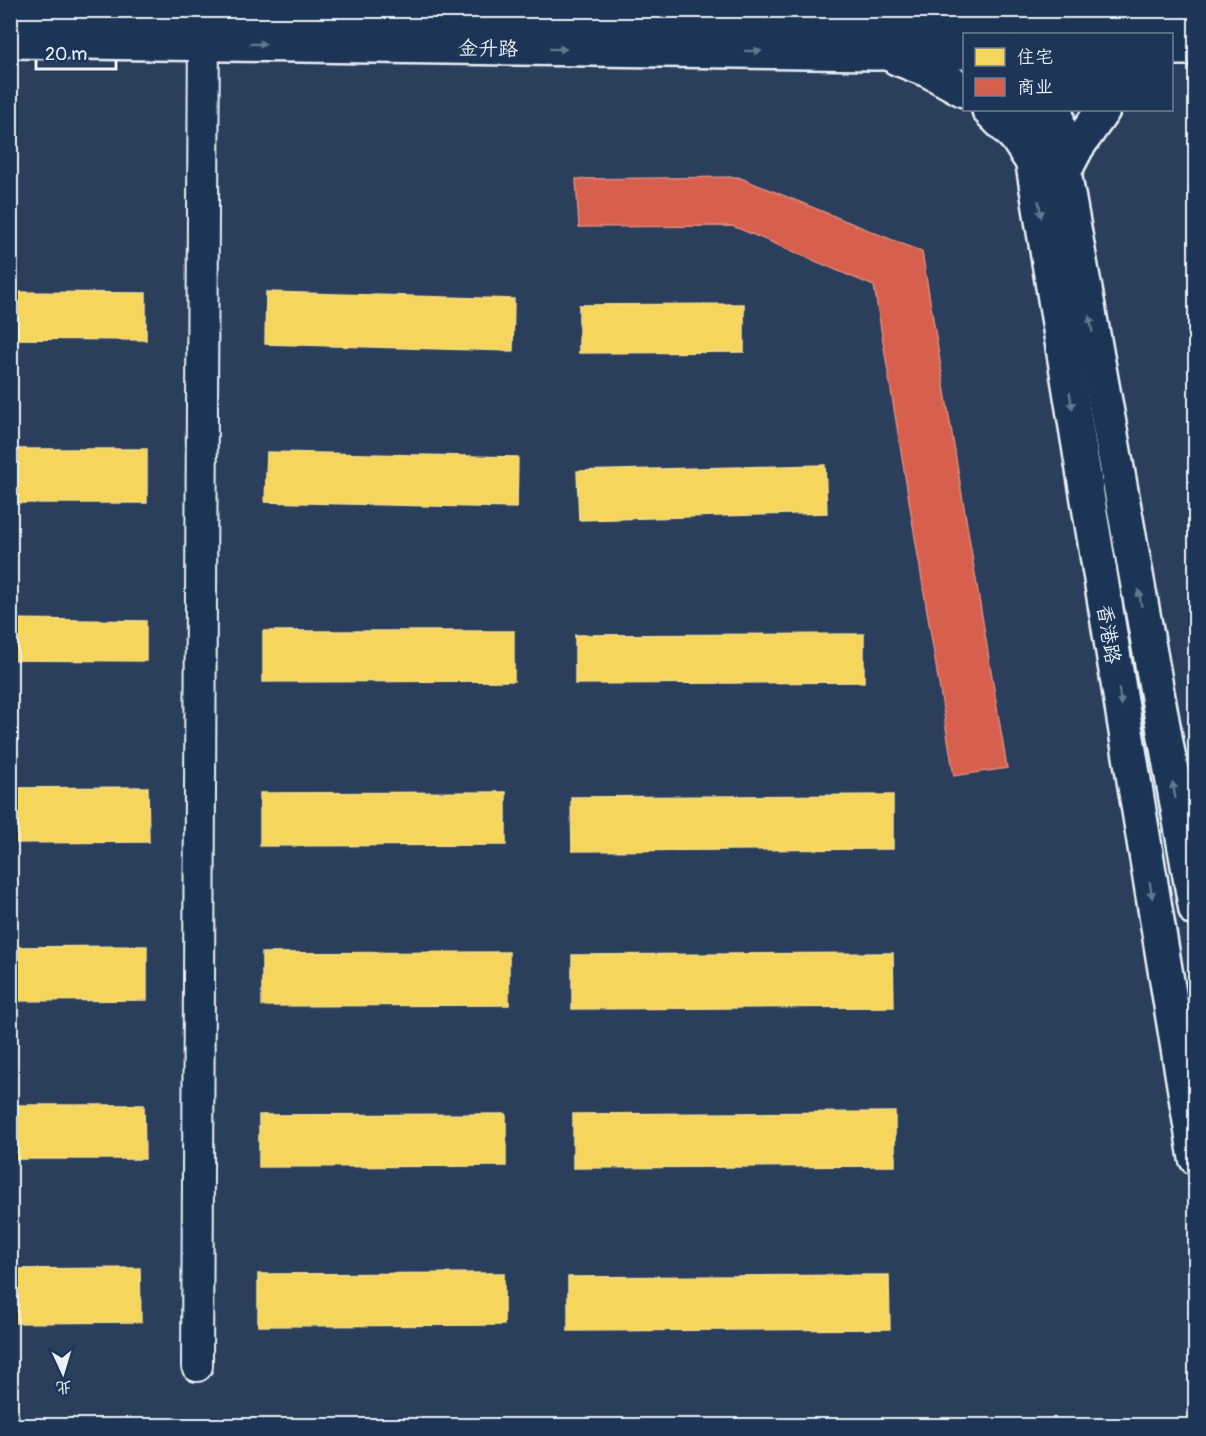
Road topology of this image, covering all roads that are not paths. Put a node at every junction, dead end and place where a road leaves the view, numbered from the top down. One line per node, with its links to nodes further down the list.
1 (1174, 10): 4 (main road)
2 (10, 12): 7 (main road, 金升路)
3 (884, 16): 5 (main road, 金升路); 7 (main road, 金升路)
4 (1196, 18): 6 (main road, 金升路)
5 (1010, 22): 6 (main road, 金升路)
6 (1044, 22)
7 (204, 29): 8 (main road, 金升路); 10 (main road, 金升路, one-way to 10); 20 (street)
8 (10, 41)
9 (963, 52): 10 (main road, 金升路)
10 (875, 53): 11 (main road)
11 (963, 89)
12 (990, 111): 16 (main road)
13 (1024, 111): 16 (main road, 香港路)
14 (1056, 111): 17 (main road, 香港路)
15 (1102, 111): 17 (main road)
16 (1032, 160): 19 (main road, 香港路, one-way to 19)
17 (1064, 172): 18 (main road, 香港路, one-way to 17)
18 (1196, 910)
19 (1196, 1158)
20 (197, 1366)

